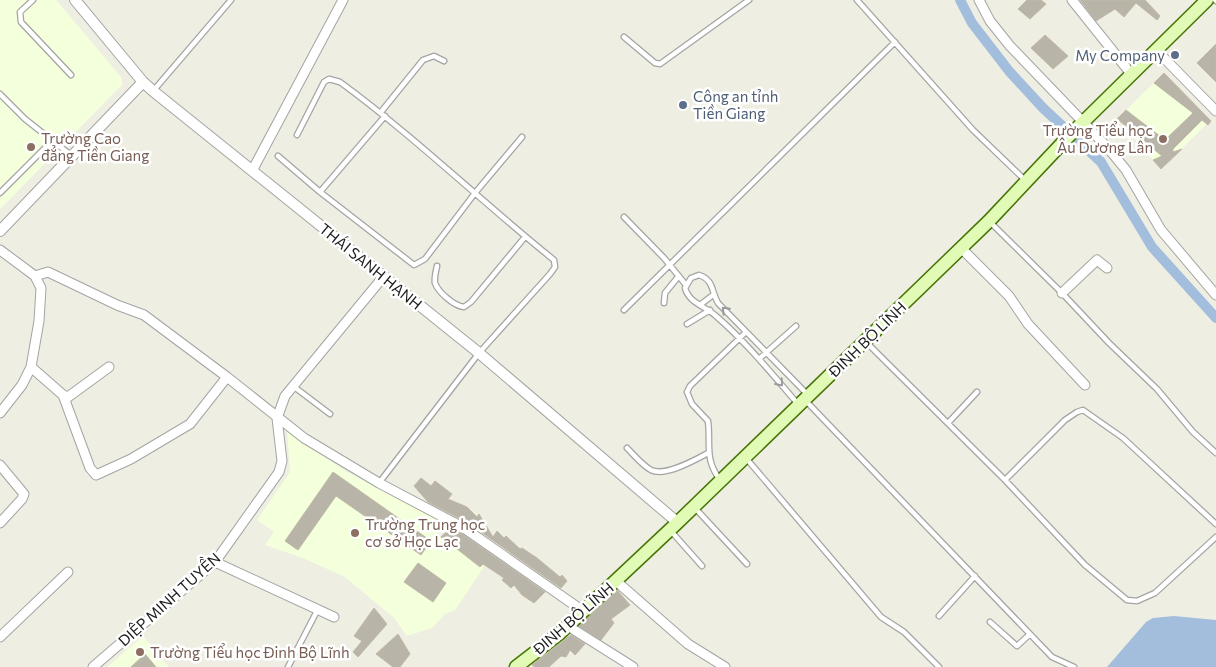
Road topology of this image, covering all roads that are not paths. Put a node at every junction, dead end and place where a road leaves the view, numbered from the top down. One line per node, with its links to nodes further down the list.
1 (33, 0): 14 (lane)
2 (75, 0): 16 (street, THÁI SANH HẠNH)
3 (231, 0): 17 (lane)
4 (343, 0): 27 (street)
5 (749, 0): 10 (lane)
6 (857, 0): 11 (lane)
7 (979, 0): 21 (street)
8 (1072, 0): 15 (street)
9 (1207, 0): 12 (main road, ĐINH BỘ LĨNH)
10 (624, 37)
11 (895, 42): 28 (lane); 38 (lane)
12 (1157, 51): 15 (main road, ĐINH BỘ LĨNH); 19 (street)
13 (444, 62): 20 (lane)
14 (71, 75)
15 (1132, 75): 21 (main road, ĐINH BỘ LĨNH)
16 (143, 82): 17 (street, THÁI SANH HẠNH); 25 (street)
17 (153, 91): 27 (street, THÁI SANH HẠNH)
18 (0, 94): 24 (lane)
19 (1216, 111)
20 (383, 114): 22 (lane); 29 (lane); 31 (lane)
21 (1081, 124): 28 (main road, ĐINH BỘ LĨNH); 47 (street)
22 (297, 135)
23 (522, 137): 31 (lane)
24 (52, 141): 25 (lane); 30 (lane)
25 (72, 156): 34 (street)
26 (278, 156): 29 (lane)
27 (252, 171): 42 (street, THÁI SANH HẠNH)
28 (1026, 181): 33 (main road, ĐINH BỘ LĨNH)
29 (320, 192): 31 (lane)
30 (0, 193)
31 (475, 193): 35 (lane)
32 (624, 217): 38 (lane)
33 (989, 221): 36 (main road, ĐINH BỘ LĨNH); 45 (lane)
34 (0, 231)
35 (526, 237): 39 (lane); 58 (lane)
36 (961, 248): 56 (main road, ĐINH BỘ LĨNH); 64 (street)
37 (0, 250): 41 (street)
38 (668, 264): 43 (lane); 50 (lane)
39 (437, 266)
40 (1107, 268): 45 (street)
41 (36, 276): 60 (street); 62 (street)
42 (384, 276): 58 (street, THÁI SANH HẠNH); 63 (street, DIỆP MINH TUYỀN)
43 (678, 276): 44 (lane); 48 (lane)
44 (686, 285): 46 (lane); 49 (lane)
45 (1062, 293): 74 (lane)
46 (713, 295): 49 (lane); 54 (lane, one-way to 46)
47 (1216, 295)
48 (664, 303)
49 (700, 305): 51 (lane)
50 (624, 310)
51 (710, 310): 52 (lane); 55 (lane)
52 (686, 324)
53 (796, 326): 57 (lane)
54 (746, 332): 55 (lane); 57 (lane)
55 (739, 338): 59 (lane); 73 (lane)
56 (865, 341): 67 (main road, ĐINH BỘ LĨNH); 71 (lane)
57 (766, 352): 59 (lane); 67 (lane)
58 (479, 353): 79 (lane); 83 (street, THÁI SANH HẠNH)
59 (759, 359): 67 (lane, one-way to 67)
60 (31, 367): 66 (street); 68 (street)
61 (110, 367): 66 (street)
62 (227, 376): 66 (street); 70 (street)
63 (292, 385): 69 (lane); 70 (street, DIỆP MINH TUYỀN)
64 (1085, 385)
65 (978, 392): 71 (lane)
66 (63, 395)
67 (804, 400): 75 (main road, ĐINH BỘ LĨNH); 89 (lane)
68 (0, 413)
69 (330, 414)
70 (277, 418): 79 (street); 85 (street, DIỆP MINH TUYỀN)
71 (948, 423): 77 (lane)
72 (627, 448): 73 (lane)
73 (708, 453): 78 (lane)
74 (1216, 454)
75 (745, 456): 78 (main road, ĐINH BỘ LĨNH); 104 (lane)
76 (0, 464): 81 (street)
77 (1005, 480): 82 (lane); 84 (lane)
78 (720, 481): 80 (main road, ĐINH BỘ LĨNH)
79 (379, 483): 92 (street)
80 (694, 506): 83 (main road, ĐINH BỘ LĨNH); 86 (lane)
81 (0, 523)
82 (1216, 524)
83 (674, 526): 87 (lane); 90 (main road, ĐINH BỘ LĨNH)
84 (1216, 536)
85 (215, 562): 91 (street); 99 (street, DIỆP MINH TUYỀN)
86 (747, 564)
87 (702, 566)
88 (68, 572): 98 (street)
89 (975, 576): 93 (lane); 97 (lane)
90 (616, 580): 92 (main road, ĐINH BỘ LĨNH); 103 (street)
91 (318, 609): 94 (street); 100 (lane)
92 (583, 611): 96 (main road, ĐINH BỘ LĨNH)
93 (939, 616)
94 (334, 617)
95 (990, 622): 97 (lane)
96 (568, 626): 101 (main road, ĐINH BỘ LĨNH); 102 (street)
97 (1030, 634): 105 (lane)
98 (0, 637)
99 (92, 667)
100 (288, 667)
101 (516, 667)
102 (633, 667)
103 (724, 667)
104 (939, 667)
105 (1074, 667)

